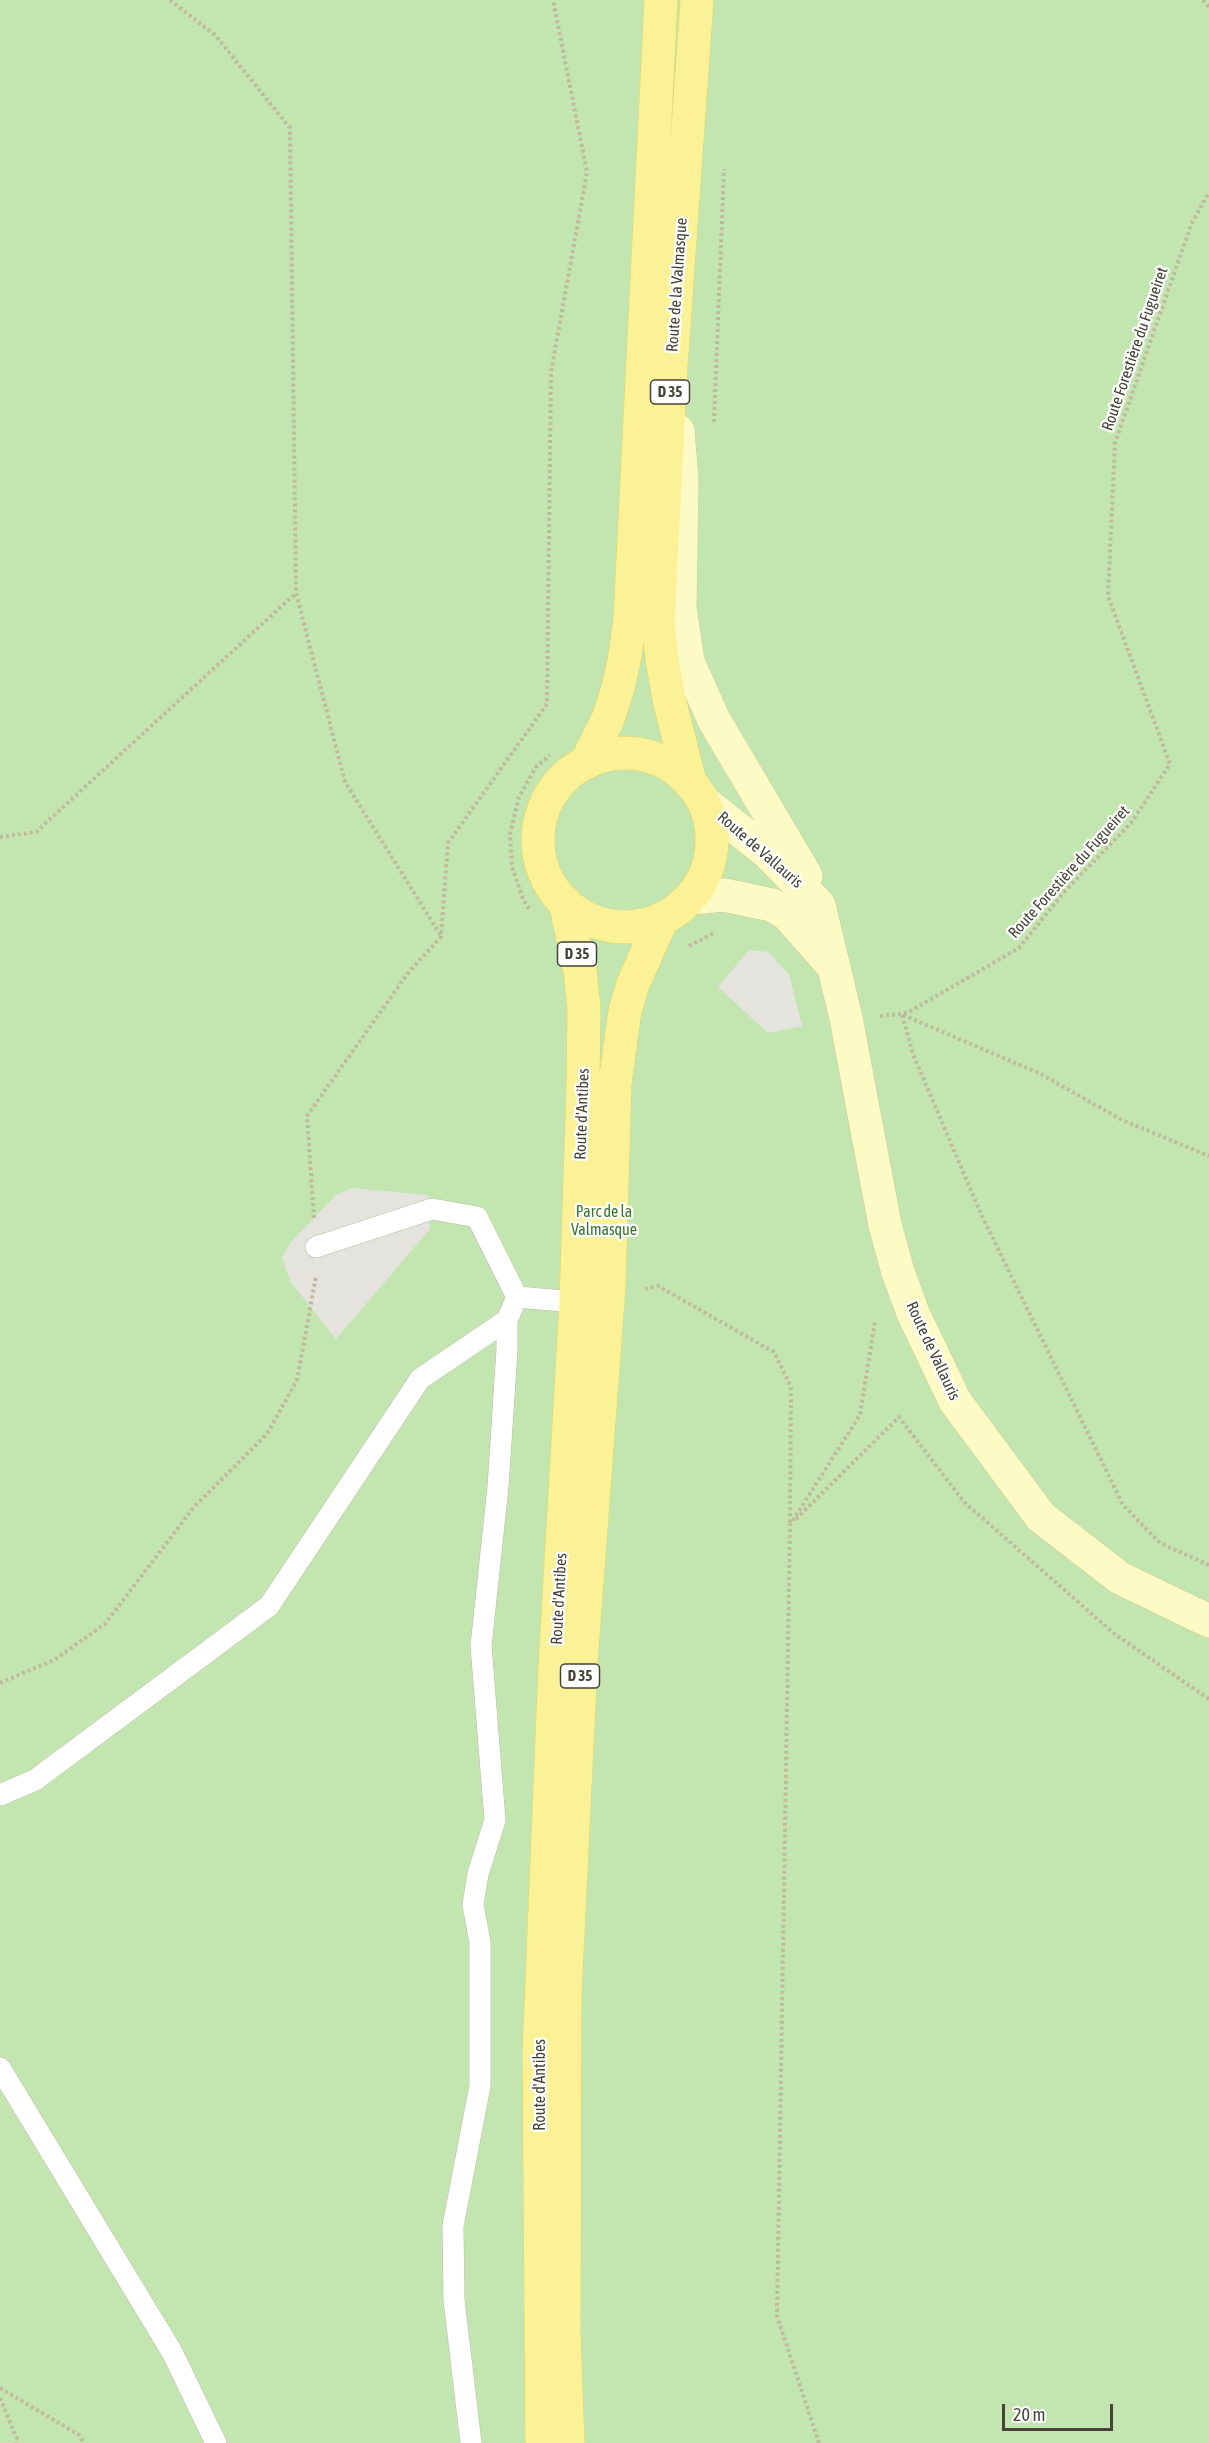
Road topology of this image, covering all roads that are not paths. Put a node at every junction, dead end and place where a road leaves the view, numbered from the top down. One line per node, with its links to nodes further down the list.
1 (661, 0): 4 (main road, Route de la Valmasque / D 35)
2 (697, 0): 3 (main road, Route de la Valmasque / D 35)
3 (671, 367): 5 (main road, Route de la Valmasque / D 35); 8 (main road)
4 (585, 763): 5 (main road); 7 (main road)
5 (697, 792): 6 (main road); 8 (main road, Route de Vallauris)
6 (691, 898): 9 (main road); 10 (main road, Route de Vallauris)
7 (565, 902): 9 (main road); 13 (main road, Route d'Antibes / D 35)
8 (819, 905): 10 (main road, Route de Vallauris)
9 (662, 919): 21 (main road, Route d'Antibes / D 35)
10 (835, 968): 15 (main road, Route de Vallauris)
11 (316, 1247): 12 (lane)
12 (516, 1297): 13 (lane); 14 (lane)
13 (576, 1302): 20 (main road, Route d'Antibes / D 35)
14 (507, 1320): 16 (lane); 19 (lane)
15 (1209, 1621)
16 (0, 1795)
17 (0, 2068): 18 (lane)
18 (216, 2443)
19 (471, 2443)
20 (542, 2443)
21 (568, 2443)

